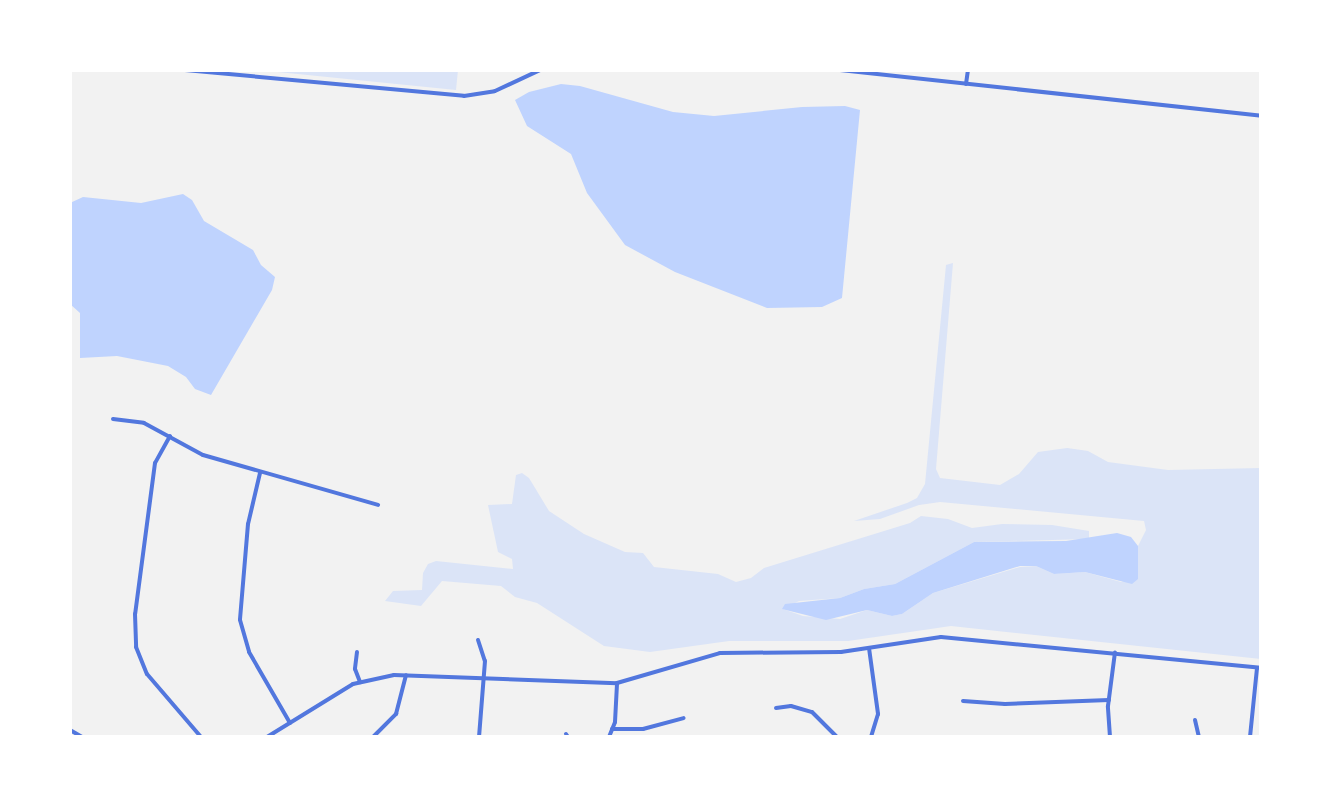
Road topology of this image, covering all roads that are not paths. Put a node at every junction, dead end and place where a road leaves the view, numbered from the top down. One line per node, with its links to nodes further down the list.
1 (185, 70): 2 (street)
2 (540, 70)
3 (840, 70): 5 (street)
4 (968, 70): 5 (street)
5 (966, 84): 6 (street)
6 (1261, 116)
7 (113, 419): 8 (street)
8 (170, 436): 9 (street); 29 (street)
9 (260, 473): 10 (street); 25 (street)
10 (378, 505)
11 (478, 640): 17 (street)
12 (869, 648): 13 (street); 19 (street); 35 (street)
13 (1115, 651): 15 (street); 20 (street)
14 (357, 652): 18 (street)
15 (1259, 667): 38 (street)
16 (406, 675): 17 (street); 18 (street); 31 (street)
17 (484, 677): 19 (street); 32 (street)
18 (360, 682): 25 (street)
19 (617, 683): 26 (street)
20 (1109, 700): 21 (street); 36 (street)
21 (963, 701)
22 (776, 708): 34 (street)
23 (684, 718): 26 (street)
24 (1195, 720): 37 (street)
25 (290, 723): 30 (street)
26 (612, 729): 33 (street)
27 (70, 730): 28 (street)
28 (82, 737)
29 (201, 737)
30 (267, 737)
31 (373, 737)
32 (479, 737)
33 (609, 737)
34 (837, 737)
35 (871, 737)
36 (1110, 737)
37 (1199, 737)
38 (1250, 737)

